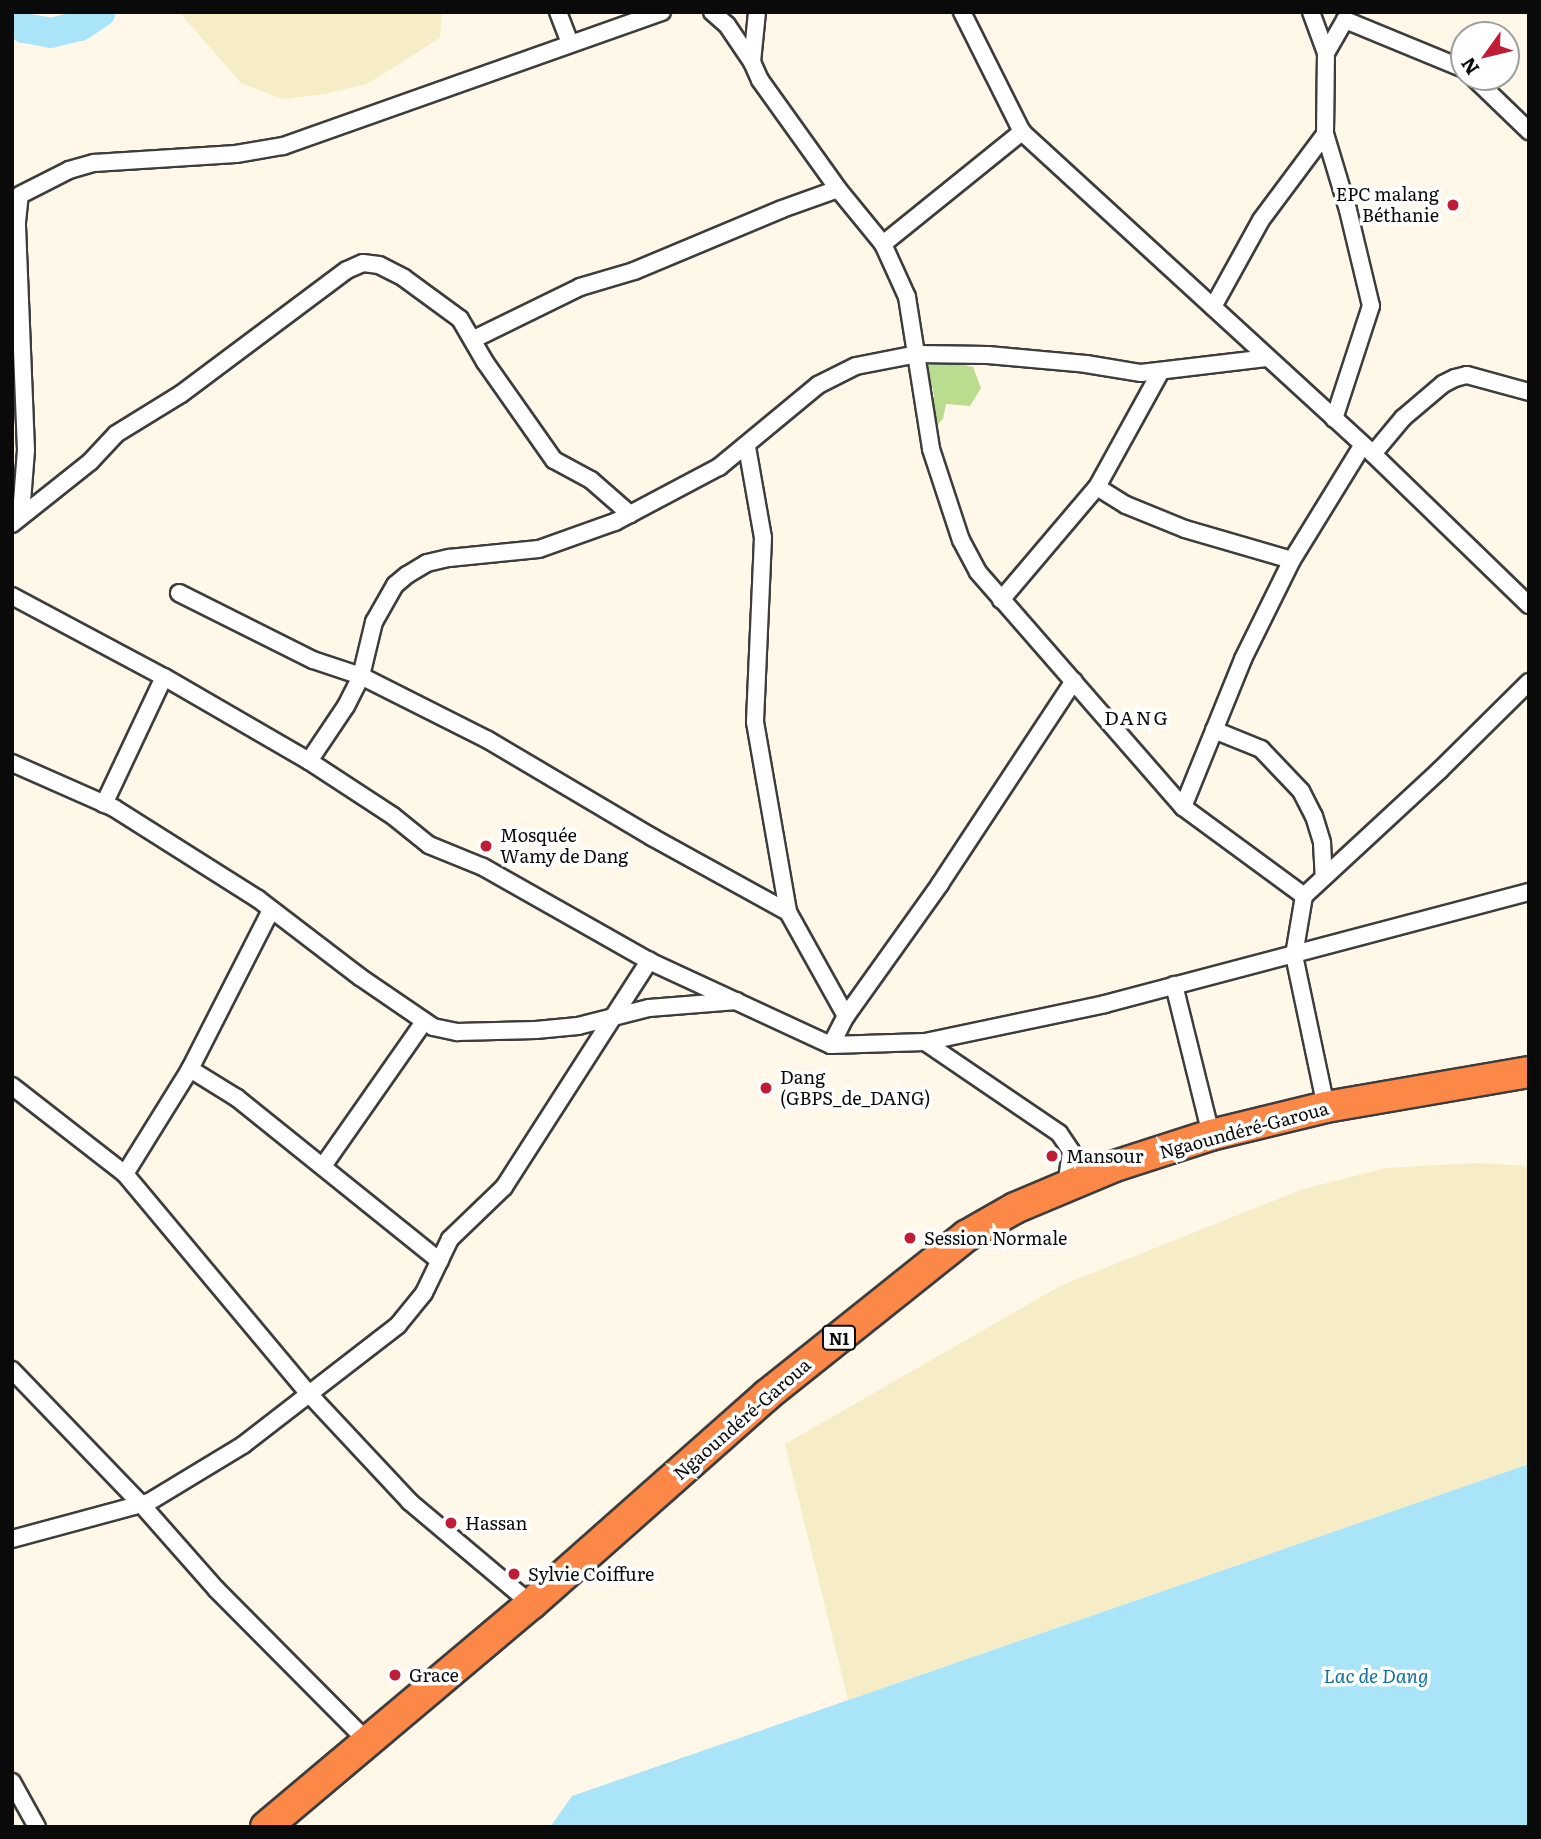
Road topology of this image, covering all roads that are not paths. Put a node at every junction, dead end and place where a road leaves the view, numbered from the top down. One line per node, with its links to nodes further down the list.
1 (558, 12): 7 (street)
2 (712, 12): 9 (street)
3 (757, 12): 9 (street)
4 (962, 12): 13 (street)
5 (1311, 12): 8 (street)
6 (653, 13): 7 (street)
7 (570, 44): 16 (street)
8 (1326, 53): 10 (street); 14 (street)
9 (752, 62): 15 (street)
10 (1450, 63)
11 (1488, 91): 12 (street)
12 (1529, 131)
13 (1022, 132): 17 (street); 18 (street)
14 (1325, 134): 18 (street); 24 (street)
15 (838, 189): 17 (street); 19 (street)
16 (16, 196): 29 (street)
17 (883, 244): 20 (street)
18 (1213, 307): 21 (street)
19 (474, 339): 28 (street); 29 (street)
20 (917, 354): 22 (street); 25 (street); 33 (street)
21 (1266, 358): 22 (street); 24 (street)
22 (1160, 373): 27 (street)
23 (1529, 392): 26 (street)
24 (1334, 419): 26 (street)
25 (747, 447): 28 (street); 48 (street)
26 (1367, 450): 30 (street); 34 (street)
27 (1097, 487): 30 (street); 33 (street)
28 (630, 514): 35 (street)
29 (17, 519)
30 (1292, 560): 39 (street)
31 (179, 593): 35 (street)
32 (12, 596): 36 (street)
33 (1001, 600): 37 (street)
34 (1529, 605)
35 (361, 676): 40 (street); 48 (street)
36 (164, 677): 40 (street); 42 (street)
37 (1074, 681): 43 (street); 53 (street)
38 (1529, 682): 44 (street)
39 (1214, 730): 43 (street); 44 (street)
40 (309, 761): 50 (street)
41 (12, 763): 42 (street)
42 (104, 804): 47 (street)
43 (1183, 807): 46 (street)
44 (1324, 877): 46 (street)
45 (1529, 892): 49 (street)
46 (1304, 895): 49 (street)
47 (271, 910): 55 (street); 58 (street)
48 (788, 912): 53 (street)
49 (1294, 955): 51 (street); 61 (street)
50 (649, 961): 52 (street); 54 (street)
51 (1174, 985): 56 (street); 62 (street)
52 (739, 1001): 54 (street); 57 (street)
53 (846, 1016): 57 (street)
54 (614, 1017): 55 (street); 66 (street)
55 (424, 1022): 63 (street)
56 (925, 1042): 57 (street); 65 (street)
57 (831, 1045)
58 (190, 1069): 63 (street); 64 (street)
59 (1529, 1072): 61 (highway, Ngaoundéré-Garoua / N1)
60 (12, 1086): 64 (street)
61 (1326, 1107): 62 (highway, Ngaoundéré-Garoua / N1)
62 (1211, 1135): 65 (highway, Ngaoundéré-Garoua / N1)
63 (323, 1166): 66 (street)
64 (125, 1174): 68 (street)
65 (1066, 1187): 71 (highway, Ngaoundéré-Garoua / N1)
66 (440, 1261): 68 (street)
67 (12, 1370): 69 (street)
68 (310, 1395): 69 (street); 71 (street)
69 (142, 1505): 70 (street); 72 (street)
70 (12, 1539)
71 (531, 1604): 72 (highway, Ngaoundéré-Garoua / N1)
72 (366, 1740): 75 (highway, Ngaoundéré-Garoua / N1)
73 (12, 1782): 74 (street)
74 (37, 1827)
75 (266, 1827)

